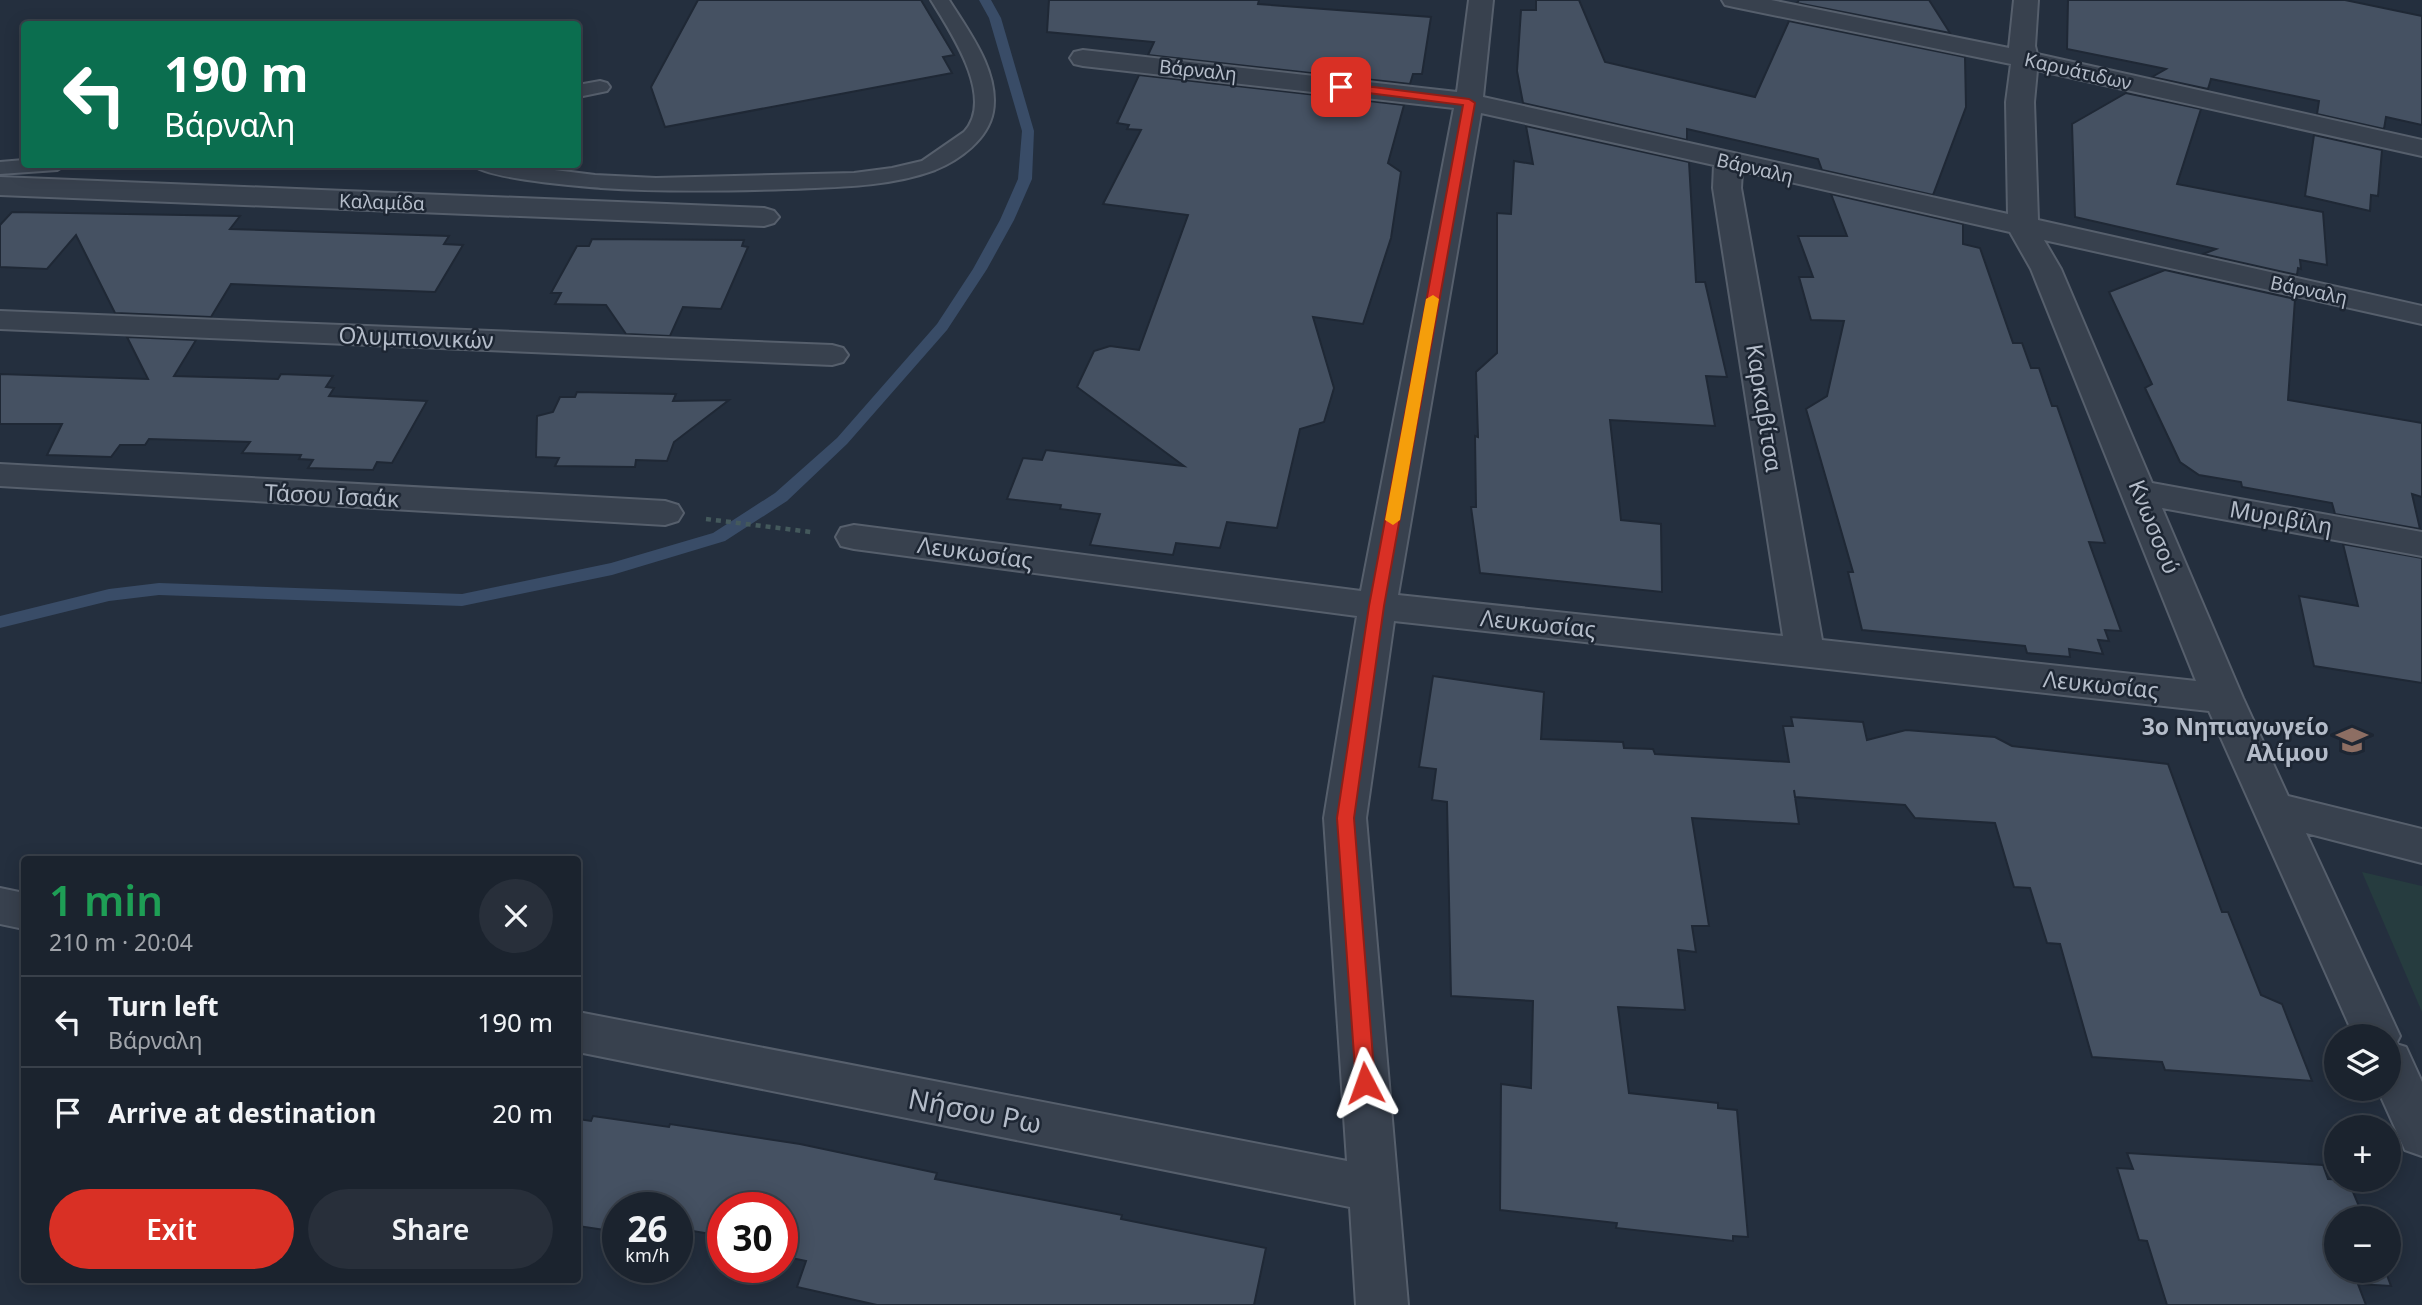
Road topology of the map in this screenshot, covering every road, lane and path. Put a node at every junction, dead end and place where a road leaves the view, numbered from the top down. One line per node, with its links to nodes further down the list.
1 (940, 0): 14 (lane)
2 (1481, 0): 9 (street)
3 (1734, 0): 6 (street, Καρυάτιδων)
4 (2026, 0): 6 (street, Κνωσσού)
5 (1083, 58): 9 (street, Βάρναλη)
6 (2025, 59): 10 (street, Καρυάτιδων); 17 (street, Κνωσσού)
7 (600, 87): 8 (lane)
8 (581, 91)
9 (1469, 103): 11 (street, Βάρναλη); 26 (street)
10 (2422, 148)
11 (1728, 162): 17 (street, Βάρναλη); 27 (street, Καρκαβίτσα)
12 (21, 167): 13 (lane)
13 (0, 168)
14 (504, 168)
15 (0, 186): 16 (street, Καλαμίδα)
16 (764, 218)
17 (2023, 228): 18 (street, Βάρναλη); 22 (street, Κνωσσού)
18 (2422, 315)
19 (0, 320): 20 (street, Ολυμπιονικών)
20 (832, 355)
21 (0, 475): 23 (street, Τάσου Ισαάκ)
22 (2140, 492): 25 (street, Μυριβίλη); 28 (street, Κνωσσού)
23 (664, 513): 24 (path)
24 (854, 537): 26 (street, Λευκωσίας)
25 (2422, 544)
26 (1377, 606): 27 (street, Λευκωσίας); 37 (street)
27 (1805, 654): 28 (street, Λευκωσίας)
28 (2223, 698): 29 (street, Κνωσσού)
29 (2271, 808): 30 (street); 33 (street, Κνωσσού)
30 (2422, 846)
31 (0, 906): 32 (street)
32 (21, 910)
33 (2370, 1024)
34 (581, 1033): 37 (street, Νήσου Ρω)
35 (2401, 1088): 36 (street)
36 (2422, 1134)
37 (1373, 1189): 38 (street)
38 (1382, 1305)

